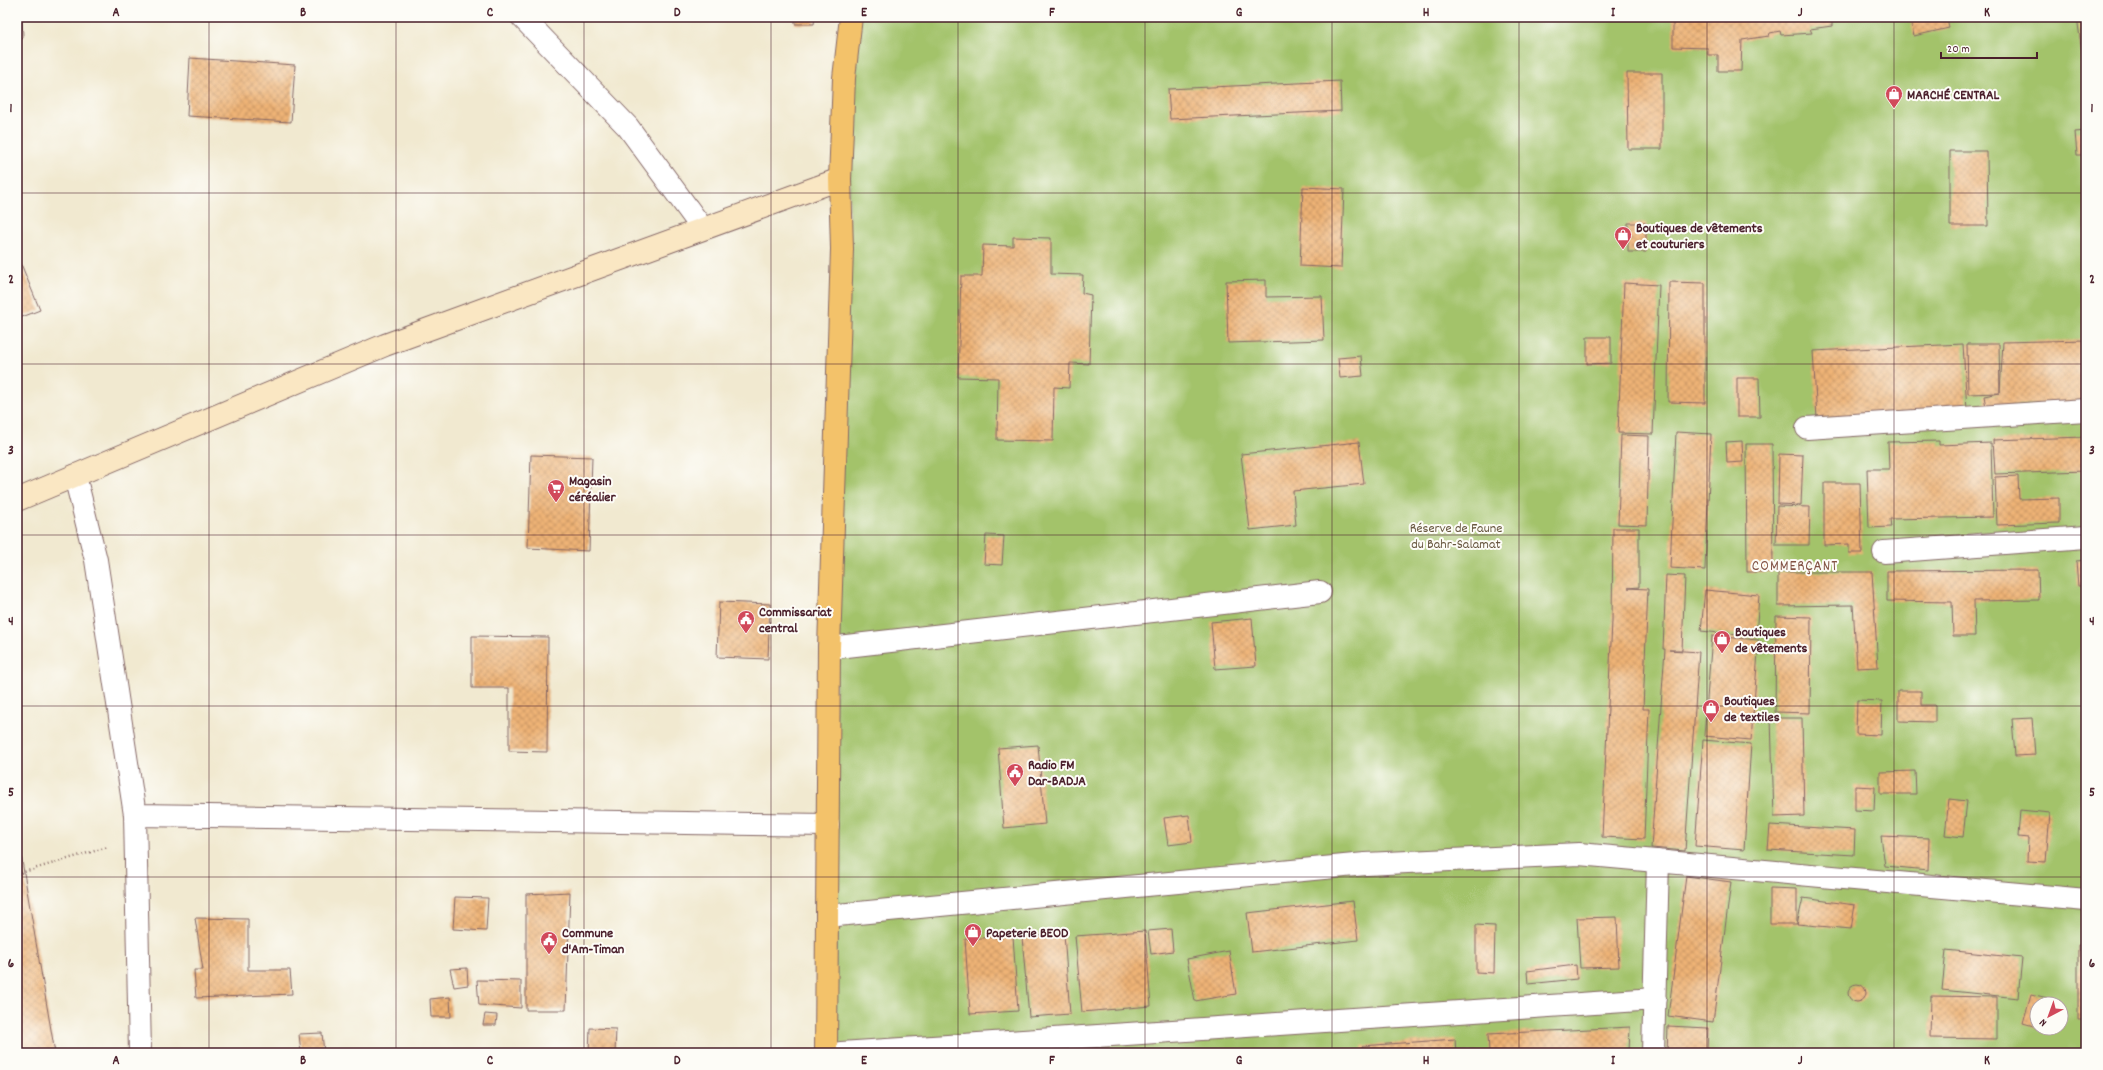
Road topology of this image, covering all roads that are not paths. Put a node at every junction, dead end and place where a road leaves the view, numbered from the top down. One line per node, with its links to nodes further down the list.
1 (522, 17): 4 (street)
2 (851, 17): 3 (main road)
3 (840, 179): 4 (main road); 12 (main road)
4 (702, 228): 7 (main road)
5 (2086, 410): 6 (street)
6 (1806, 428)
7 (76, 476): 8 (main road); 13 (street)
8 (17, 500)
9 (2086, 537): 10 (street)
10 (1884, 552)
11 (1320, 592): 12 (street)
12 (829, 648): 14 (main road)
13 (135, 815): 14 (street); 19 (street)
14 (828, 824): 17 (main road)
15 (1658, 861): 16 (street); 17 (street); 18 (street)
16 (2086, 900)
17 (827, 916): 20 (main road)
18 (1655, 998): 21 (street); 22 (street)
19 (140, 1053)
20 (826, 1053)
21 (841, 1053)
22 (1653, 1053)

